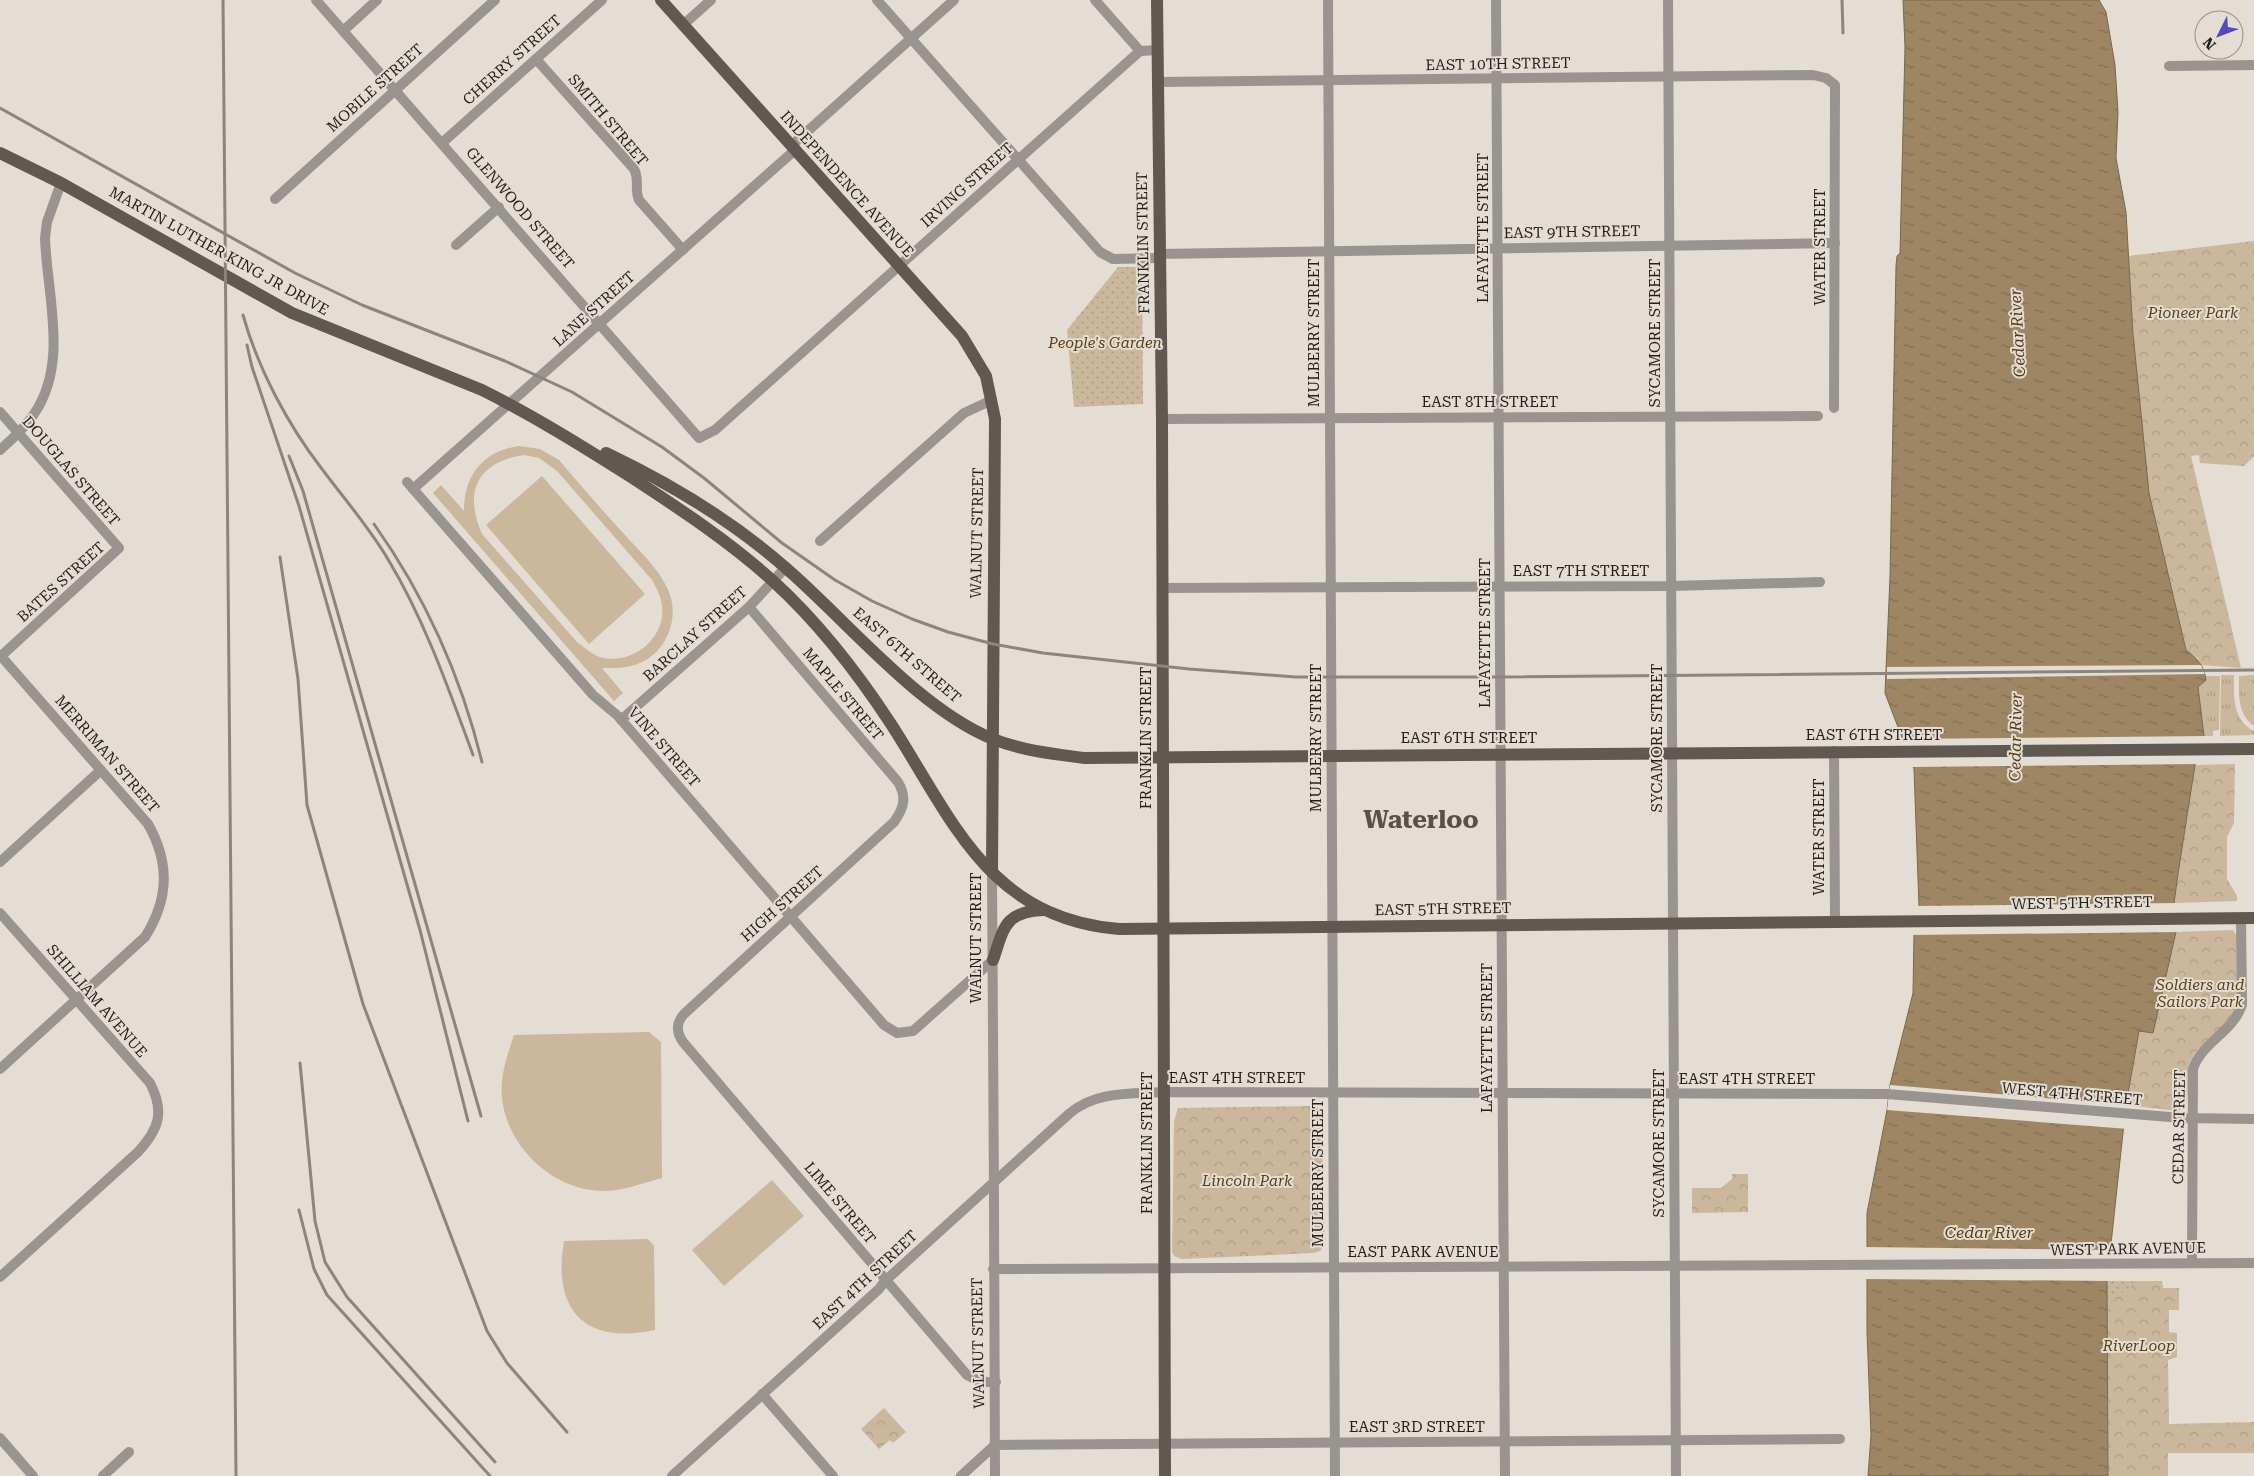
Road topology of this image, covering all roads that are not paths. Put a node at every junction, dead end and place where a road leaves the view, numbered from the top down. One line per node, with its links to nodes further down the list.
1 (316, 0): 15 (street, GLENWOOD STREET)
2 (377, 0): 15 (street)
3 (495, 0): 27 (street, MOBILE STREET)
4 (602, 0): 19 (street, CHERRY STREET)
5 (661, 0): 14 (main road, INDEPENDENCE AVENUE)
6 (711, 0): 14 (street)
7 (877, 0): 16 (street, EAST 9TH STREET)
8 (954, 0): 16 (street, LANE STREET)
9 (1095, 0): 18 (street)
10 (1157, 0): 17 (main road, FRANKLIN STREET)
11 (1328, 0): 24 (street, MULBERRY STREET)
12 (1496, 0): 23 (street, LAFAYETTE STREET)
13 (1668, 0): 22 (street, SYCAMORE STREET)
14 (683, 25): 29 (main road, INDEPENDENCE AVENUE)
15 (343, 30): 27 (street, GLENWOOD STREET)
16 (911, 39): 29 (street, LANE STREET); 31 (street, EAST 9TH STREET)
17 (1158, 50): 18 (street); 25 (main road, FRANKLIN STREET)
18 (1140, 51): 31 (street, IRVING STREET)
19 (536, 59): 28 (street, CHERRY STREET); 39 (street, SMITH STREET)
20 (2254, 65): 21 (street)
21 (2169, 66)
22 (1669, 76): 23 (street, EAST 10TH STREET); 26 (street, EAST 10TH STREET); 37 (street, SYCAMORE STREET)
23 (1497, 78): 24 (street, EAST 10TH STREET); 38 (street, LAFAYETTE STREET)
24 (1328, 80): 25 (street, EAST 10TH STREET); 40 (street, MULBERRY STREET)
25 (1158, 82): 41 (main road, FRANKLIN STREET)
26 (1835, 85): 35 (street, WATER STREET)
27 (395, 90): 28 (street, GLENWOOD STREET); 33 (street, MOBILE STREET)
28 (442, 143): 34 (street, GLENWOOD STREET)
29 (793, 148): 39 (street, LANE STREET); 42 (main road, INDEPENDENCE AVENUE)
30 (0, 153): 32 (main road, MARTIN LUTHER KING JR DRIVE)
31 (1018, 159): 41 (street, EAST 9TH STREET); 42 (street, IRVING STREET)
32 (61, 183): 52 (street); 53 (main road, MARTIN LUTHER KING JR DRIVE)
33 (274, 199)
34 (499, 207): 36 (street); 43 (street, GLENWOOD STREET)
35 (1835, 242): 37 (street, EAST 9TH STREET); 45 (street, WATER STREET)
36 (456, 245)
37 (1670, 245): 38 (street, EAST 9TH STREET); 50 (street, SYCAMORE STREET)
38 (1498, 248): 40 (street, EAST 9TH STREET); 49 (street, LAFAYETTE STREET)
39 (683, 250): 43 (street, LANE STREET)
40 (1329, 251): 41 (street, EAST 9TH STREET); 48 (street, MULBERRY STREET)
41 (1159, 256): 51 (main road, FRANKLIN STREET)
42 (898, 267): 44 (main road, INDEPENDENCE AVENUE); 54 (street, IRVING STREET)
43 (601, 323): 54 (street, GLENWOOD STREET); 56 (street, LANE STREET)
44 (992, 400): 57 (street); 69 (main road, WALNUT STREET)
45 (1834, 408)
46 (0, 412): 52 (street, DOUGLAS STREET)
47 (1818, 416): 50 (street, EAST 8TH STREET)
48 (1330, 417): 49 (street, EAST 8TH STREET); 51 (street, EAST 8TH STREET); 63 (street, MULBERRY STREET)
49 (1499, 417): 50 (street, EAST 8TH STREET); 64 (street, LAFAYETTE STREET)
50 (1670, 417): 62 (street, SYCAMORE STREET)
51 (1162, 419): 65 (main road, FRANKLIN STREET)
52 (18, 433): 55 (street); 58 (street, DOUGLAS STREET)
53 (563, 433): 59 (main road, MARTIN LUTHER KING JR DRIVE); 60 (main road, MARTIN LUTHER KING JR DRIVE)
54 (700, 438)
55 (0, 450)
56 (410, 485): 68 (street, VINE STREET)
57 (820, 541)
58 (119, 548): 67 (street, BATES STREET)
59 (786, 567): 60 (street, BARCLAY STREET); 69 (main road, EAST 6TH STREET)
60 (774, 582): 66 (street, BARCLAY STREET); 79 (main road, MARTIN LUTHER KING JR DRIVE)
61 (1820, 582): 62 (street, EAST 7TH STREET)
62 (1671, 586): 64 (street, EAST 7TH STREET); 72 (street, SYCAMORE STREET)
63 (1330, 587): 64 (street, EAST 7TH STREET); 65 (street, EAST 7TH STREET); 74 (street, MULBERRY STREET)
64 (1500, 587): 73 (street, LAFAYETTE STREET)
65 (1162, 588): 75 (main road, FRANKLIN STREET)
66 (749, 607): 68 (street, BARCLAY STREET); 77 (street, MAPLE STREET)
67 (0, 656): 76 (street, MERRIMAN STREET)
68 (621, 720): 82 (street, VINE STREET)
69 (992, 739): 75 (main road, EAST 6TH STREET); 79 (main road, WALNUT STREET)
70 (2254, 749): 71 (main road, EAST 6TH STREET)
71 (1834, 752): 72 (main road, EAST 6TH STREET); 84 (street, WATER STREET)
72 (1672, 753): 73 (main road, EAST 6TH STREET); 86 (street, SYCAMORE STREET)
73 (1501, 754): 74 (main road, EAST 6TH STREET); 87 (street, LAFAYETTE STREET)
74 (1331, 756): 75 (main road, EAST 6TH STREET); 88 (street, MULBERRY STREET)
75 (1163, 757): 89 (main road, FRANKLIN STREET)
76 (101, 770): 78 (street); 91 (street, MERRIMAN STREET)
77 (904, 804): 82 (street, HIGH STREET)
78 (0, 862)
79 (992, 872): 80 (main road, EAST 5TH STREET); 90 (street, WALNUT STREET)
80 (1045, 910): 89 (main road, EAST 5TH STREET); 90 (main road)
81 (0, 913): 91 (street, SHILLIAM AVENUE)
82 (791, 915): 90 (street, VINE STREET); 92 (street, HIGH STREET)
83 (2248, 918): 85 (main road, WEST 5TH STREET); 99 (street, CEDAR STREET)
84 (1835, 921): 85 (main road, EAST 5TH STREET); 86 (main road, EAST 5TH STREET)
85 (1909, 921)
86 (1673, 923): 87 (main road, EAST 5TH STREET); 97 (street, SYCAMORE STREET)
87 (1502, 925): 88 (main road, EAST 5TH STREET); 96 (street, LAFAYETTE STREET)
88 (1332, 926): 89 (main road, EAST 5TH STREET); 95 (street, MULBERRY STREET)
89 (1164, 928): 94 (main road, FRANKLIN STREET)
90 (993, 960): 101 (street, WALNUT STREET)
91 (76, 1000): 93 (street, MERRIMAN STREET); 110 (street, SHILLIAM AVENUE)
92 (678, 1024): 111 (street, LIME STREET)
93 (0, 1069)
94 (1163, 1092): 95 (street, EAST 4TH STREET); 101 (street, EAST 4TH STREET); 108 (main road, FRANKLIN STREET)
95 (1333, 1093): 96 (street, EAST 4TH STREET); 107 (street, MULBERRY STREET)
96 (1503, 1093): 97 (street, EAST 4TH STREET); 105 (street, LAFAYETTE STREET)
97 (1674, 1094): 98 (street, EAST 4TH STREET); 106 (street, SYCAMORE STREET)
98 (1887, 1094): 99 (street, WEST 4TH STREET)
99 (2193, 1119): 100 (street, WEST 4TH STREET); 102 (street, CEDAR STREET)
100 (2254, 1119)
101 (995, 1181): 109 (street, WALNUT STREET); 111 (street, EAST 4TH STREET)
102 (2192, 1263): 103 (street, WEST PARK AVENUE); 104 (street, WEST PARK AVENUE)
103 (2254, 1263)
104 (1853, 1265): 106 (street, EAST PARK AVENUE)
105 (1504, 1266): 106 (street, EAST PARK AVENUE); 107 (street, EAST PARK AVENUE); 117 (street, LAFAYETTE STREET)
106 (1675, 1266): 116 (street, SYCAMORE STREET)
107 (1334, 1267): 108 (street, EAST PARK AVENUE); 118 (street, MULBERRY STREET)
108 (1164, 1268): 109 (street, EAST PARK AVENUE); 119 (main road, FRANKLIN STREET)
109 (993, 1269): 112 (street, WALNUT STREET)
110 (0, 1277)
111 (885, 1280): 112 (street, LIME STREET); 113 (street, EAST 4TH STREET)
112 (996, 1382): 120 (street, WALNUT STREET)
113 (762, 1394): 124 (street, EAST 4TH STREET); 125 (street)
114 (0, 1438): 122 (street)
115 (1840, 1438): 116 (street, EAST 3RD STREET)
116 (1676, 1440): 117 (street, EAST 3RD STREET); 131 (street, SYCAMORE STREET)
117 (1505, 1441): 118 (street, EAST 3RD STREET); 130 (street, LAFAYETTE STREET)
118 (1335, 1442): 119 (street, EAST 3RD STREET); 129 (street, MULBERRY STREET)
119 (1164, 1444): 120 (street, EAST 3RD STREET); 128 (main road, FRANKLIN STREET)
120 (995, 1445): 126 (street); 127 (street, WALNUT STREET)
121 (129, 1452): 123 (street)
122 (34, 1476)
123 (103, 1476)
124 (672, 1476)
125 (833, 1476)
126 (961, 1476)
127 (995, 1476)
128 (1165, 1476)
129 (1335, 1476)
130 (1505, 1476)
131 (1676, 1476)

